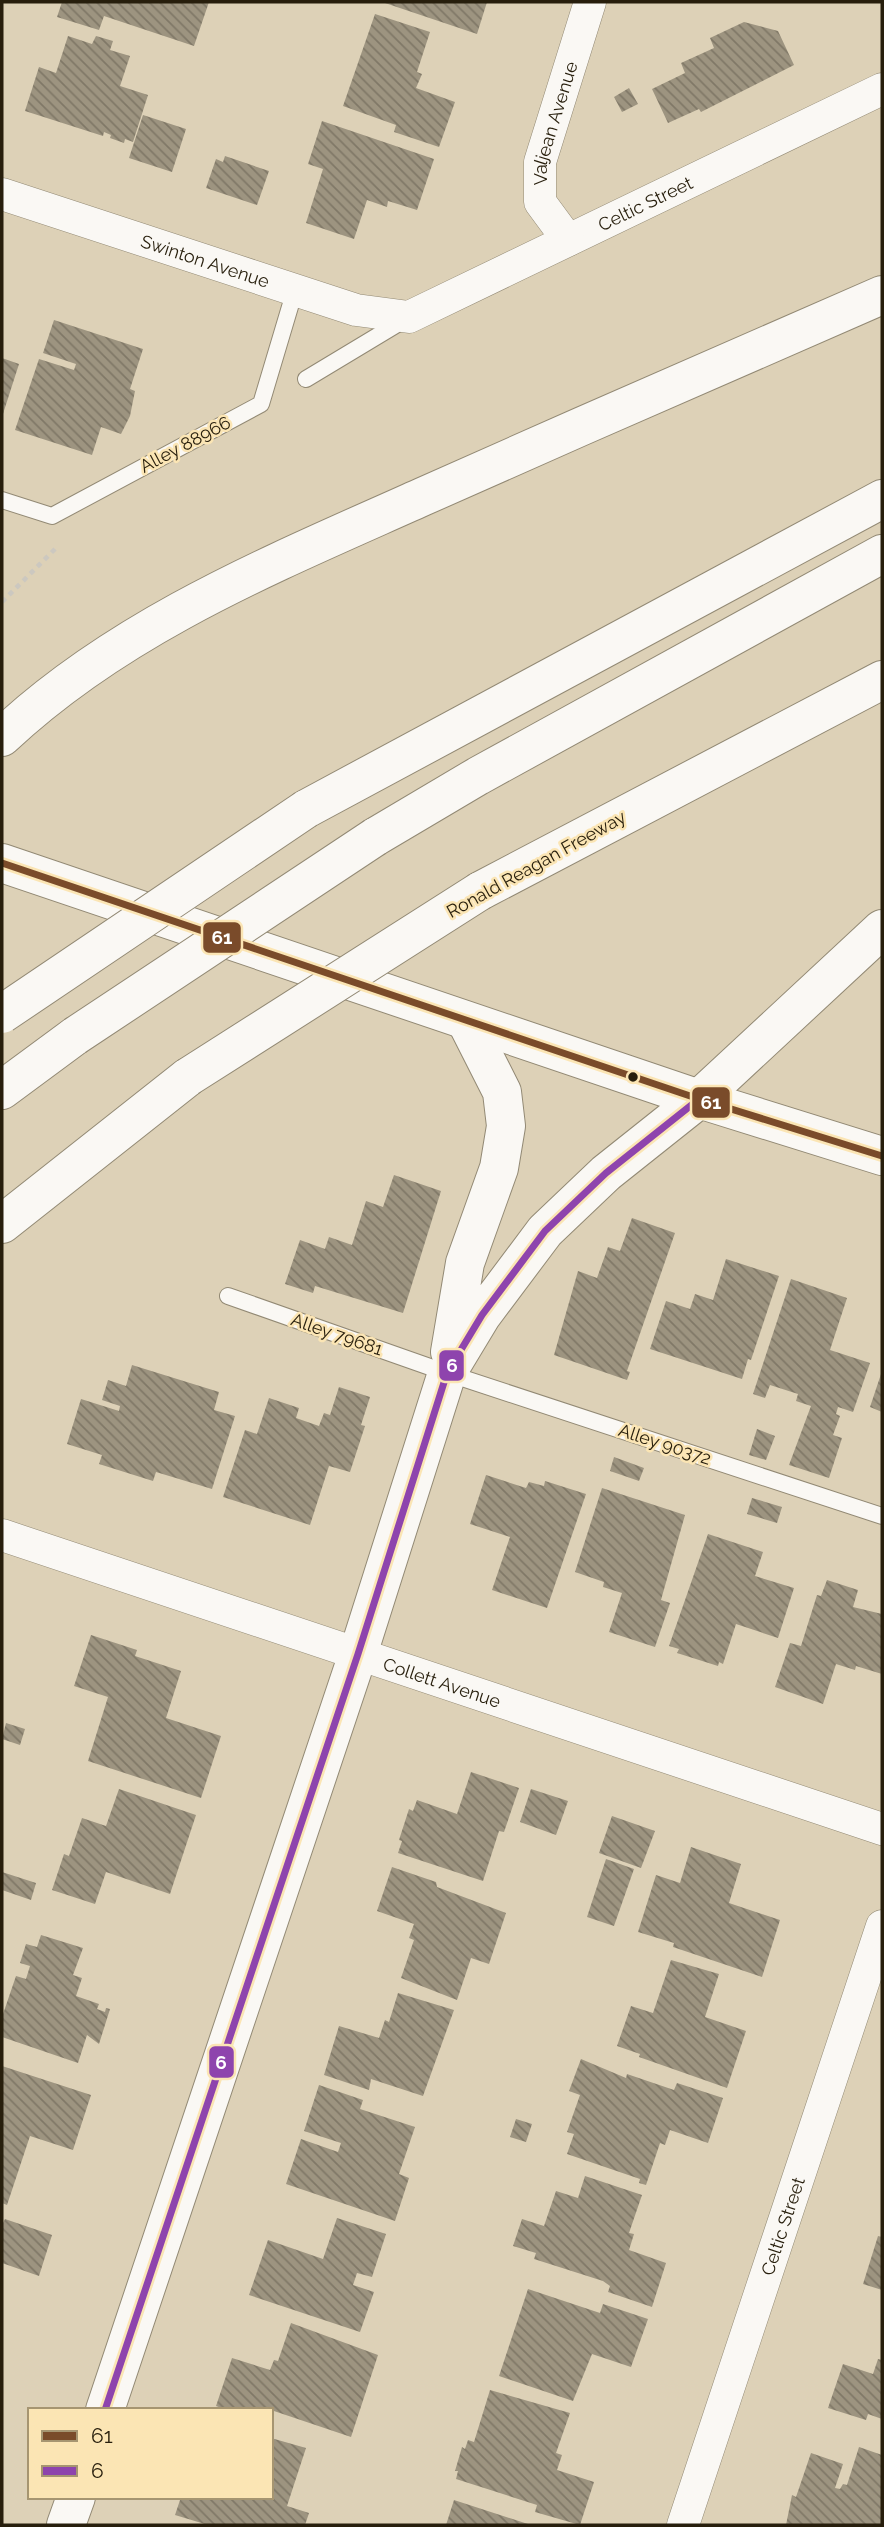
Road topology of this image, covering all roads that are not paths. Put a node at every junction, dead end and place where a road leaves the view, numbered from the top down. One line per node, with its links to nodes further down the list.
1 (590, 2): 4 (street, Valjean Avenue)
2 (882, 89): 4 (street, Celtic Street)
3 (2, 194): 5 (street, Swinton Avenue)
4 (568, 240): 7 (street, Celtic Street)
5 (295, 290): 7 (street, Swinton Avenue); 10 (lane, Alley 88966)
6 (882, 295): 13 (main road)
7 (409, 317): 8 (lane)
8 (306, 379)
9 (882, 499): 16 (main road, bridge)
10 (2, 500)
11 (882, 554): 18 (main road, bridge)
12 (882, 680): 21 (main road, Ronald Reagan Freeway, bridge)
13 (2, 737)
14 (2, 863): 17 (main road)
15 (882, 929): 19 (main road)
16 (2, 1014)
17 (466, 1021): 19 (main road); 23 (main road)
18 (2, 1090)
19 (699, 1099): 20 (main road); 23 (main road)
20 (882, 1156)
21 (2, 1224)
22 (228, 1296): 23 (lane, Alley 79681)
23 (447, 1373): 24 (lane, Alley 90372); 26 (main road)
24 (882, 1516)
25 (2, 1535): 26 (street, Collett Avenue)
26 (358, 1654): 27 (street, Collett Avenue); 29 (main road)
27 (882, 1829)
28 (882, 1926): 32 (street, Celtic Street)
29 (106, 2408)
30 (75, 2499): 31 (main road)
31 (66, 2525)
32 (683, 2525)

